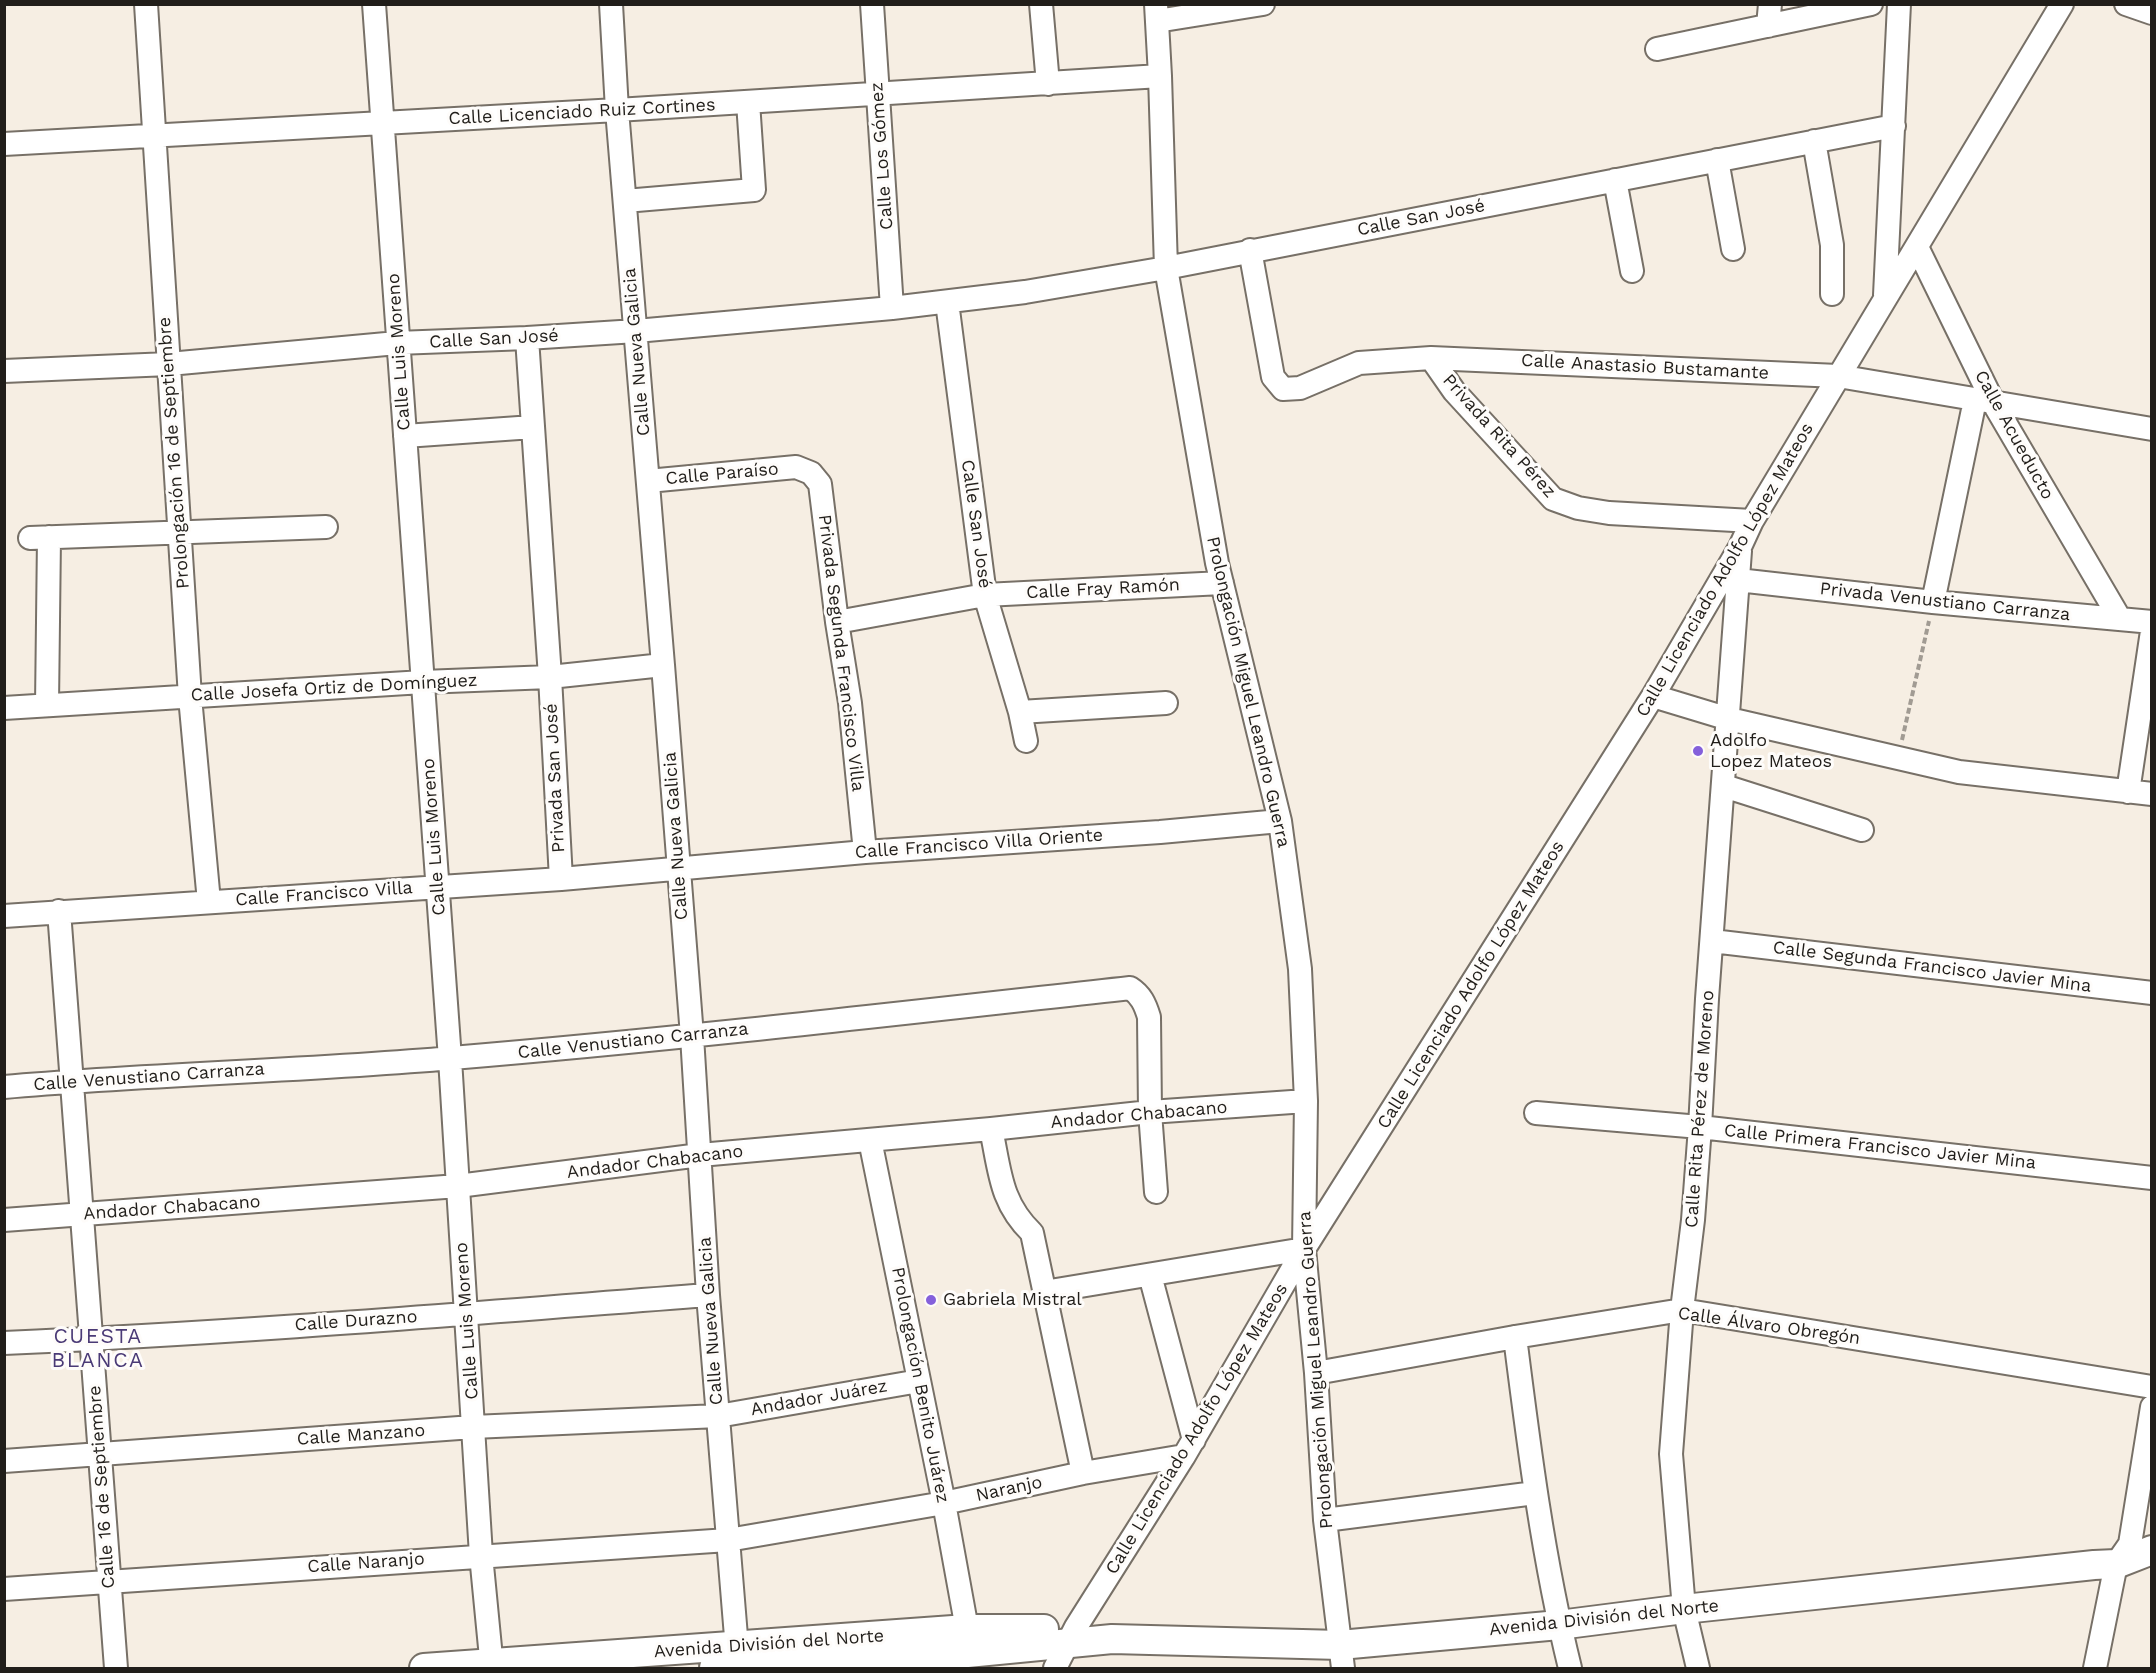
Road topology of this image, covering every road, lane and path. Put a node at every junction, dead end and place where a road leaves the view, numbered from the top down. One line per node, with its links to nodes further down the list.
1 (146, 4): 22 (street, Prolongación 16 de Septiembre)
2 (374, 4): 20 (street, Calle Luis Moreno)
3 (611, 4): 19 (street, Calle Nueva Galicia)
4 (872, 4): 17 (street, Calle Los Gómez)
5 (1041, 4): 16 (street)
6 (1263, 4): 11 (street)
7 (1871, 4): 13 (street)
8 (1899, 4): 21 (street)
9 (2061, 4): 28 (street, Calle Licenciado Adolfo López Mateos)
10 (2126, 4): 12 (street)
11 (1156, 13): 15 (street, Prolongación Miguel Leandro Guerra)
12 (2151, 13)
13 (1769, 15): 14 (street)
14 (1658, 49)
15 (1160, 76): 16 (street, Calle Licenciado Ruiz Cortines); 31 (street, Prolongación Miguel Leandro Guerra)
16 (1048, 84): 17 (street, Calle Licenciado Ruiz Cortines)
17 (878, 95): 18 (street, Calle Licenciado Ruiz Cortines); 36 (street, Calle Los Gómez)
18 (748, 102): 19 (street, Calle Licenciado Ruiz Cortines); 27 (street)
19 (617, 110): 20 (street, Calle Licenciado Ruiz Cortines); 27 (street, Calle Nueva Galicia)
20 (383, 124): 22 (street, Calle Licenciado Ruiz Cortines); 39 (street, Calle Luis Moreno)
21 (1893, 126): 23 (street, Calle San José); 34 (street)
22 (154, 137): 24 (street, Calle Licenciado Ruiz Cortines); 41 (street, Prolongación 16 de Septiembre)
23 (1814, 141): 25 (street, Calle San José); 33 (street)
24 (4, 144)
25 (1717, 160): 26 (street, Calle San José); 29 (street)
26 (1615, 180): 30 (street, Calle San José); 32 (street)
27 (625, 201): 37 (street, Calle Nueva Galicia)
28 (1917, 247): 34 (street, Calle Licenciado Adolfo López Mateos); 44 (street, Calle Acueducto)
29 (1733, 249)
30 (1250, 250): 31 (street, Calle San José); 40 (street, Calle Anastasio Bustamante)
31 (1166, 268): 35 (street, Calle San José); 55 (street, Prolongación Miguel Leandro Guerra)
32 (1632, 271)
33 (1833, 294)
34 (1885, 300): 43 (street, Calle Licenciado Adolfo López Mateos)
35 (947, 302): 36 (street, Calle San José); 56 (street, Calle San José)
36 (892, 308): 37 (street, Calle San José)
37 (636, 331): 38 (street, Calle San José); 49 (street, Calle Nueva Galicia)
38 (527, 338): 39 (street, Calle San José); 45 (street)
39 (397, 343): 41 (street, Calle San José); 47 (street, Calle Luis Moreno)
40 (1431, 358): 43 (street, Calle Anastasio Bustamante); 50 (street, Privada Rita Pérez)
41 (169, 364): 42 (street, Calle San José); 52 (street, Prolongación 16 de Septiembre)
42 (4, 371)
43 (1838, 376): 44 (street, Calle Anastasio Bustamante); 50 (street, Calle Licenciado Adolfo López Mateos)
44 (1984, 402): 46 (street, Calle Anastasio Bustamante); 57 (street); 58 (street, Calle Acueducto)
45 (533, 427): 47 (street); 64 (street)
46 (2151, 429)
47 (405, 436): 65 (street, Calle Luis Moreno)
48 (796, 467): 49 (street, Calle Paraíso); 59 (street, Privada Segunda Francisco Villa)
49 (648, 481): 63 (street, Calle Nueva Galicia)
50 (1752, 520): 53 (street, Calle Licenciado Adolfo López Mateos)
51 (326, 527): 52 (street)
52 (179, 533): 67 (street, Prolongación 16 de Septiembre); 69 (street)
53 (1740, 547): 54 (street, Calle Rita Pérez de Moreno); 66 (street, Calle Licenciado Adolfo López Mateos)
54 (1738, 580): 57 (street, Privada Venustiano Carranza); 72 (street, Calle Rita Pérez de Moreno)
55 (1222, 583): 56 (street, Calle Fray Ramón); 78 (street, Prolongación Miguel Leandro Guerra)
56 (985, 595): 59 (street, Calle Fray Ramón); 71 (street, Calle San José)
57 (1933, 602): 58 (street, Privada Venustiano Carranza); 74 (path)
58 (2120, 619): 60 (street, Privada Venustiano Carranza)
59 (837, 622): 80 (street, Privada Segunda Francisco Villa)
60 (2151, 622)
61 (2151, 631): 62 (street)
62 (2150, 658): 76 (street)
63 (663, 665): 64 (street, Calle Josefa Ortiz de Domínguez); 81 (street, Calle Nueva Galicia)
64 (550, 677): 65 (street, Calle Josefa Ortiz de Domínguez); 82 (street, Privada San José)
65 (423, 682): 67 (street, Calle Josefa Ortiz de Domínguez); 83 (street, Calle Luis Moreno)
66 (1653, 696): 72 (street); 105 (street, Calle Licenciado Adolfo López Mateos)
67 (190, 697): 69 (street, Calle Josefa Ortiz de Domínguez); 84 (street, Prolongación 16 de Septiembre)
68 (1166, 703): 71 (street)
69 (47, 705): 70 (street, Calle Josefa Ortiz de Domínguez)
70 (4, 708)
71 (1020, 712): 73 (street, Calle San José)
72 (1729, 719): 74 (street); 75 (street, Calle Rita Pérez de Moreno)
73 (1026, 741)
74 (1898, 758): 76 (street)
75 (1724, 786): 79 (street); 87 (street, Calle Rita Pérez de Moreno)
76 (2128, 792): 77 (street)
77 (2151, 794)
78 (1280, 821): 80 (street, Calle Francisco Villa Oriente); 93 (street, Prolongación Miguel Leandro Guerra)
79 (1862, 830)
80 (865, 852): 81 (street, Calle Francisco Villa Oriente)
81 (679, 867): 82 (street, Calle Francisco Villa); 89 (street, Calle Nueva Galicia)
82 (561, 879): 83 (street, Calle Francisco Villa)
83 (437, 886): 84 (street, Calle Francisco Villa); 90 (street, Calle Luis Moreno)
84 (209, 902): 85 (street, Calle Francisco Villa)
85 (59, 911): 86 (street, Calle Francisco Villa); 91 (street, Calle 16 de Septiembre)
86 (4, 916)
87 (1712, 940): 88 (street, Calle Segunda Francisco Javier Mina); 96 (street, Calle Rita Pérez de Moreno)
88 (2151, 993)
89 (692, 1036): 90 (street, Calle Venustiano Carranza); 94 (street, Calle Venustiano Carranza); 99 (street, Calle Nueva Galicia)
90 (450, 1059): 91 (street, Calle Venustiano Carranza); 101 (street, Calle Luis Moreno)
91 (71, 1081): 92 (street, Calle Venustiano Carranza); 103 (street, Calle 16 de Septiembre)
92 (4, 1087)
93 (1306, 1101): 94 (street, Andador Chabacano); 105 (street, Prolongación Miguel Leandro Guerra)
94 (1150, 1112): 97 (street, Andador Chabacano); 102 (street, Calle Venustiano Carranza)
95 (1536, 1113): 96 (street, Calle Primera Francisco Javier Mina)
96 (1700, 1127): 100 (street, Calle Primera Francisco Javier Mina); 109 (street, Calle Rita Pérez de Moreno)
97 (991, 1129): 98 (street, Andador Chabacano); 107 (street)
98 (870, 1140): 99 (street, Andador Chabacano); 115 (street, Prolongación Benito Juárez)
99 (700, 1155): 101 (street, Andador Chabacano); 108 (street, Calle Nueva Galicia)
100 (2151, 1178)
101 (458, 1186): 103 (street, Andador Chabacano); 110 (street, Calle Luis Moreno)
102 (1156, 1192)
103 (82, 1215): 104 (street, Andador Chabacano); 112 (street, Calle 16 de Septiembre)
104 (4, 1220)
105 (1304, 1249): 106 (street); 114 (street, Prolongación Miguel Leandro Guerra); 120 (street, Calle Licenciado Adolfo López Mateos)
106 (1150, 1275): 107 (street); 120 (street)
107 (1044, 1292): 123 (street)
108 (708, 1295): 110 (street, Calle Durazno); 118 (street, Calle Nueva Galicia)
109 (1682, 1310): 111 (street, Calle Álvaro Obregón); 116 (street, Calle Álvaro Obregón); 132 (street, Calle Rita Pérez de Moreno)
110 (466, 1314): 112 (street, Calle Durazno); 119 (street, Calle Luis Moreno)
111 (1515, 1337): 114 (street, Calle Álvaro Obregón); 124 (street)
112 (91, 1339): 113 (street, Calle Durazno); 121 (street, Calle 16 de Septiembre)
113 (4, 1343)
114 (1317, 1373): 126 (street, Prolongación Miguel Leandro Guerra)
115 (919, 1381): 118 (street, Andador Juárez); 125 (street, Prolongación Benito Juárez)
116 (2151, 1387)
117 (2151, 1407): 128 (street)
118 (718, 1416): 119 (street, Calle Manzano); 127 (street, Calle Nueva Galicia)
119 (473, 1427): 121 (street, Calle Manzano); 129 (street, Calle Luis Moreno)
120 (1189, 1448): 123 (street, Naranjo); 135 (street, Calle Licenciado Adolfo López Mateos)
121 (99, 1453): 122 (street, Calle Manzano); 130 (street, Calle 16 de Septiembre)
122 (4, 1461)
123 (1083, 1473): 125 (street, Naranjo)
124 (1535, 1493): 126 (street); 133 (street)
125 (944, 1503): 127 (street, Naranjo); 134 (street, Prolongación Benito Juárez)
126 (1325, 1520): 137 (street, Prolongación Miguel Leandro Guerra)
127 (728, 1540): 129 (street, Calle Naranjo); 138 (street, Calle Nueva Galicia)
128 (2129, 1551): 132 (street, Avenida División del Norte); 145 (street)
129 (481, 1555): 130 (street, Calle Naranjo); 139 (street, Calle Luis Moreno)
130 (109, 1581): 131 (street, Calle Naranjo); 140 (street, Calle 16 de Septiembre)
131 (4, 1589)
132 (1684, 1609): 133 (street, Avenida División del Norte); 144 (street, Calle Rita Pérez de Moreno)
133 (1559, 1625): 137 (street, Avenida División del Norte); 143 (street)
134 (967, 1629): 135 (street, Avenida División del Norte); 136 (street, Avenida División del Norte)
135 (1072, 1635): 136 (street, Avenida División del Norte); 137 (street, Avenida División del Norte); 142 (street, Calle Licenciado Adolfo López Mateos)
136 (873, 1656): 138 (street, Avenida División del Norte)
137 (1341, 1657)
138 (732, 1662): 139 (street, Avenida División del Norte)
139 (492, 1666): 141 (street, Avenida División del Norte)
140 (116, 1668)
141 (424, 1668)
142 (1055, 1668)
143 (1570, 1668)
144 (1698, 1668)
145 (2095, 1668)

